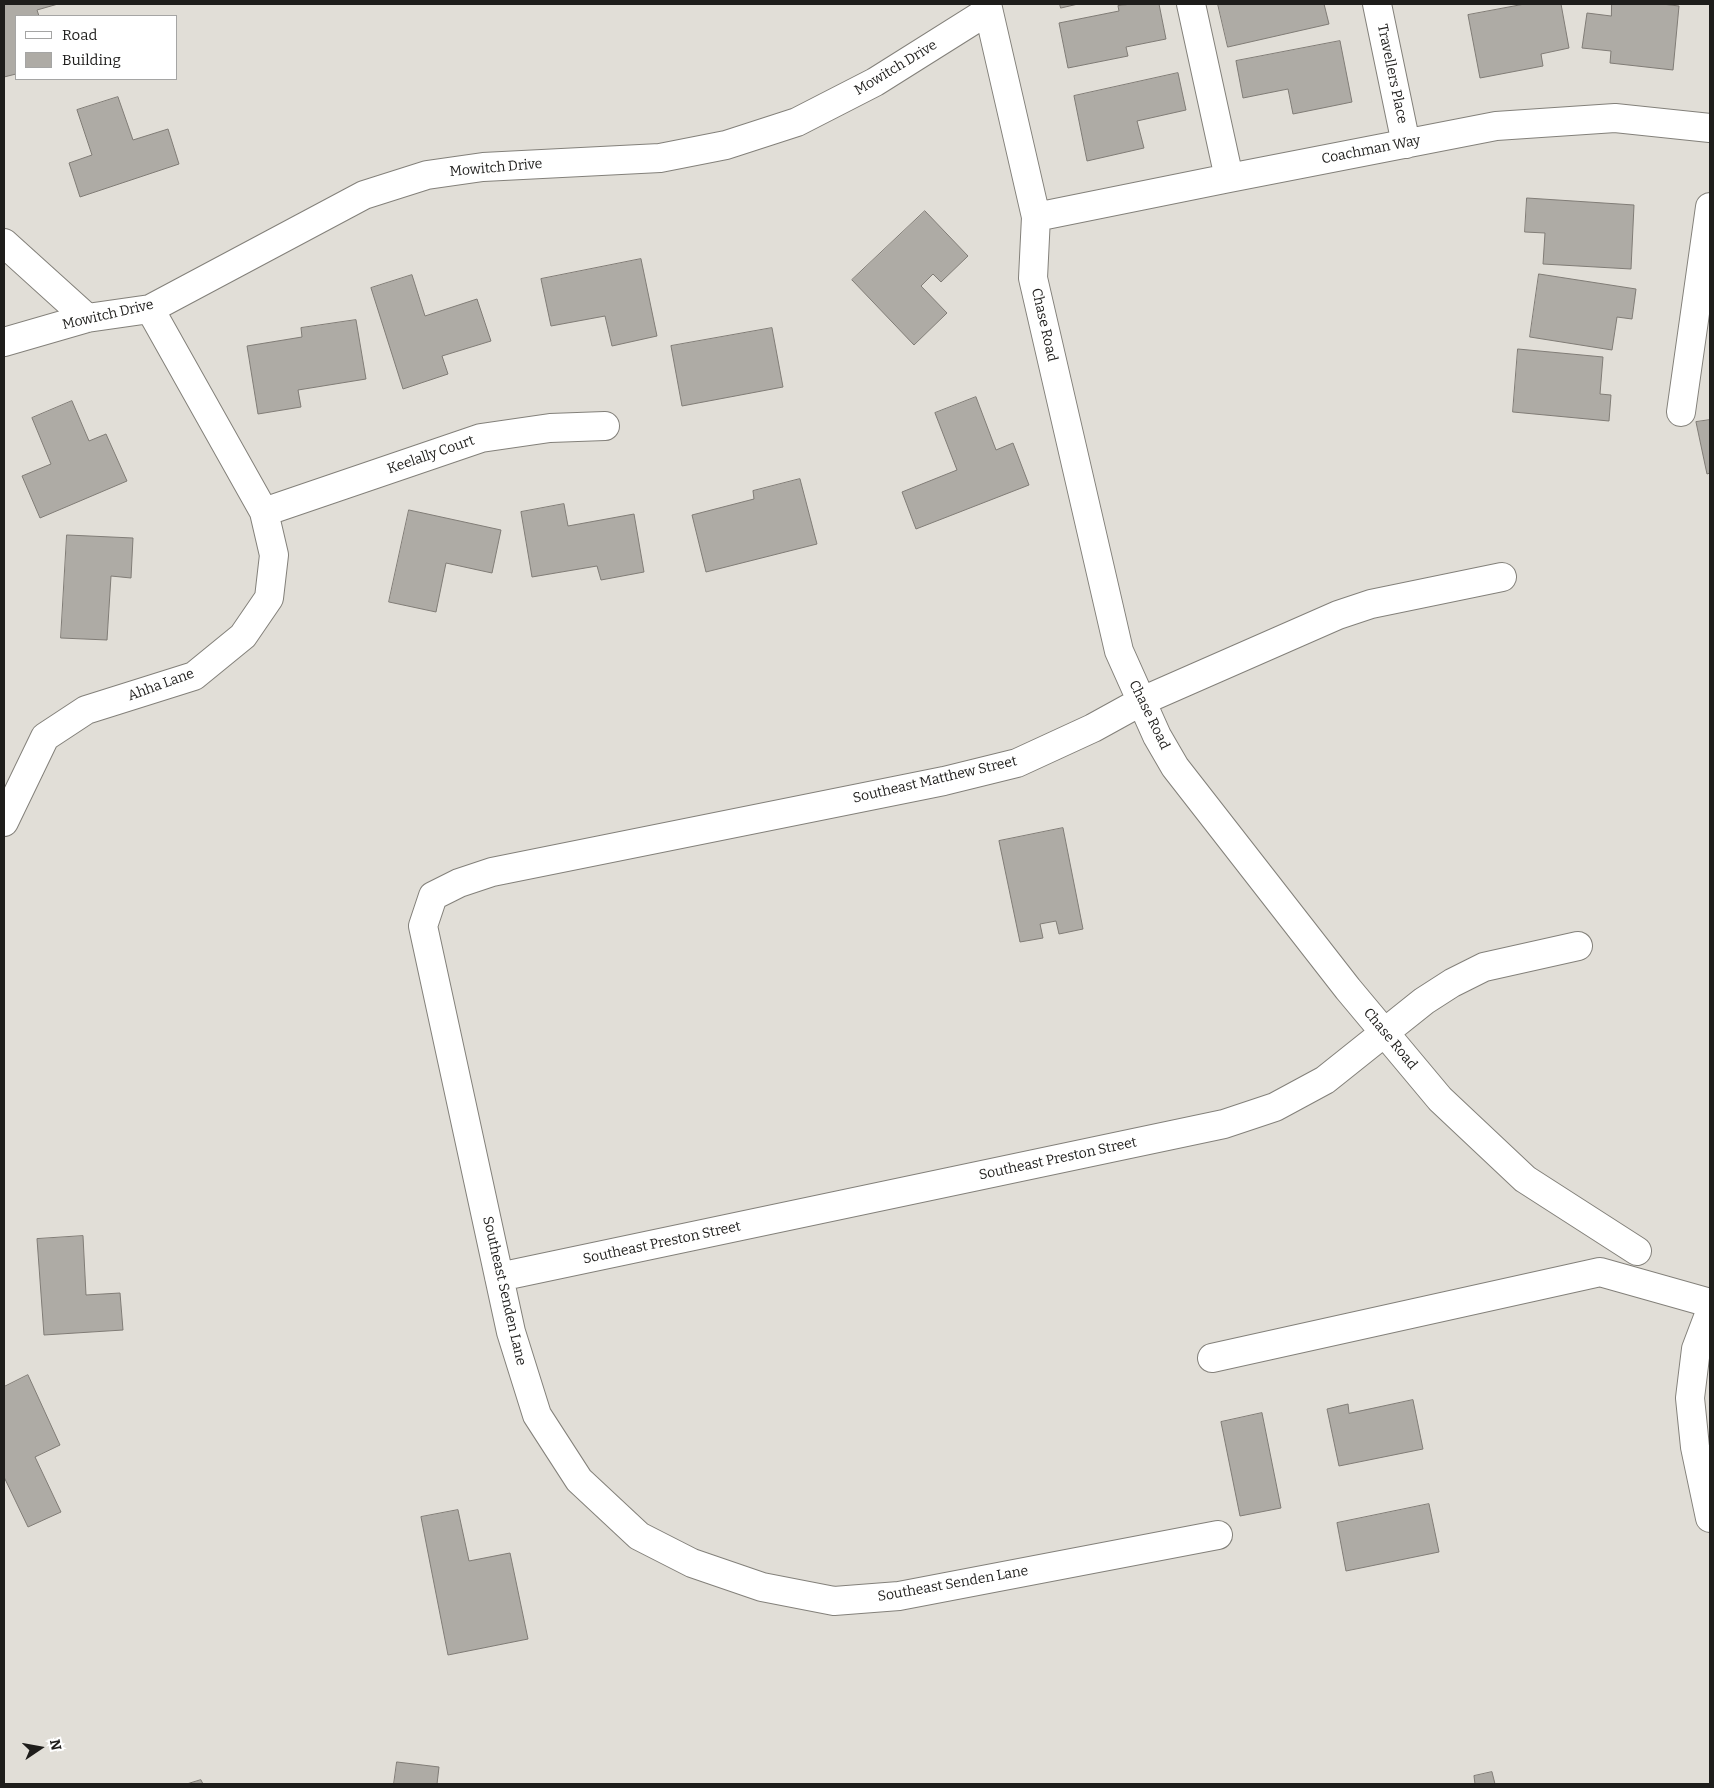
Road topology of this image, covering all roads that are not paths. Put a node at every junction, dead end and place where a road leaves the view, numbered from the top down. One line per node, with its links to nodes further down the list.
1 (1191, 4): 6 (street)
2 (1377, 4): 5 (street, Travellers Place)
3 (988, 8): 8 (street, Chase Road); 10 (street, Mowitch Drive)
4 (1710, 128): 5 (street, Coachman Way)
5 (1406, 144): 6 (street, Coachman Way)
6 (1229, 178): 8 (street, Coachman Way)
7 (1710, 206): 12 (street)
8 (1036, 217): 18 (street, Chase Road)
9 (4, 243): 11 (street)
10 (150, 309): 11 (street, Mowitch Drive); 16 (street, Ahha Lane)
11 (87, 318): 13 (street, Mowitch Drive)
12 (1701, 332): 14 (street)
13 (4, 342)
14 (1681, 412)
15 (605, 426): 16 (street, Keelally Court)
16 (264, 512): 19 (street, Ahha Lane)
17 (1502, 577): 18 (street, Southeast Matthew Street)
18 (1142, 701): 20 (street, Southeast Matthew Street); 22 (street, Chase Road)
19 (4, 822)
20 (434, 896): 24 (street, Southeast Senden Lane)
21 (1578, 946): 22 (street, Southeast Preston Street)
22 (1384, 1032): 23 (street, Chase Road); 24 (street, Southeast Preston Street)
23 (1637, 1251)
24 (499, 1277): 29 (street, Southeast Senden Lane)
25 (1710, 1303): 27 (street)
26 (1710, 1312): 28 (street)
27 (1212, 1358)
28 (1710, 1518)
29 (1218, 1535)

